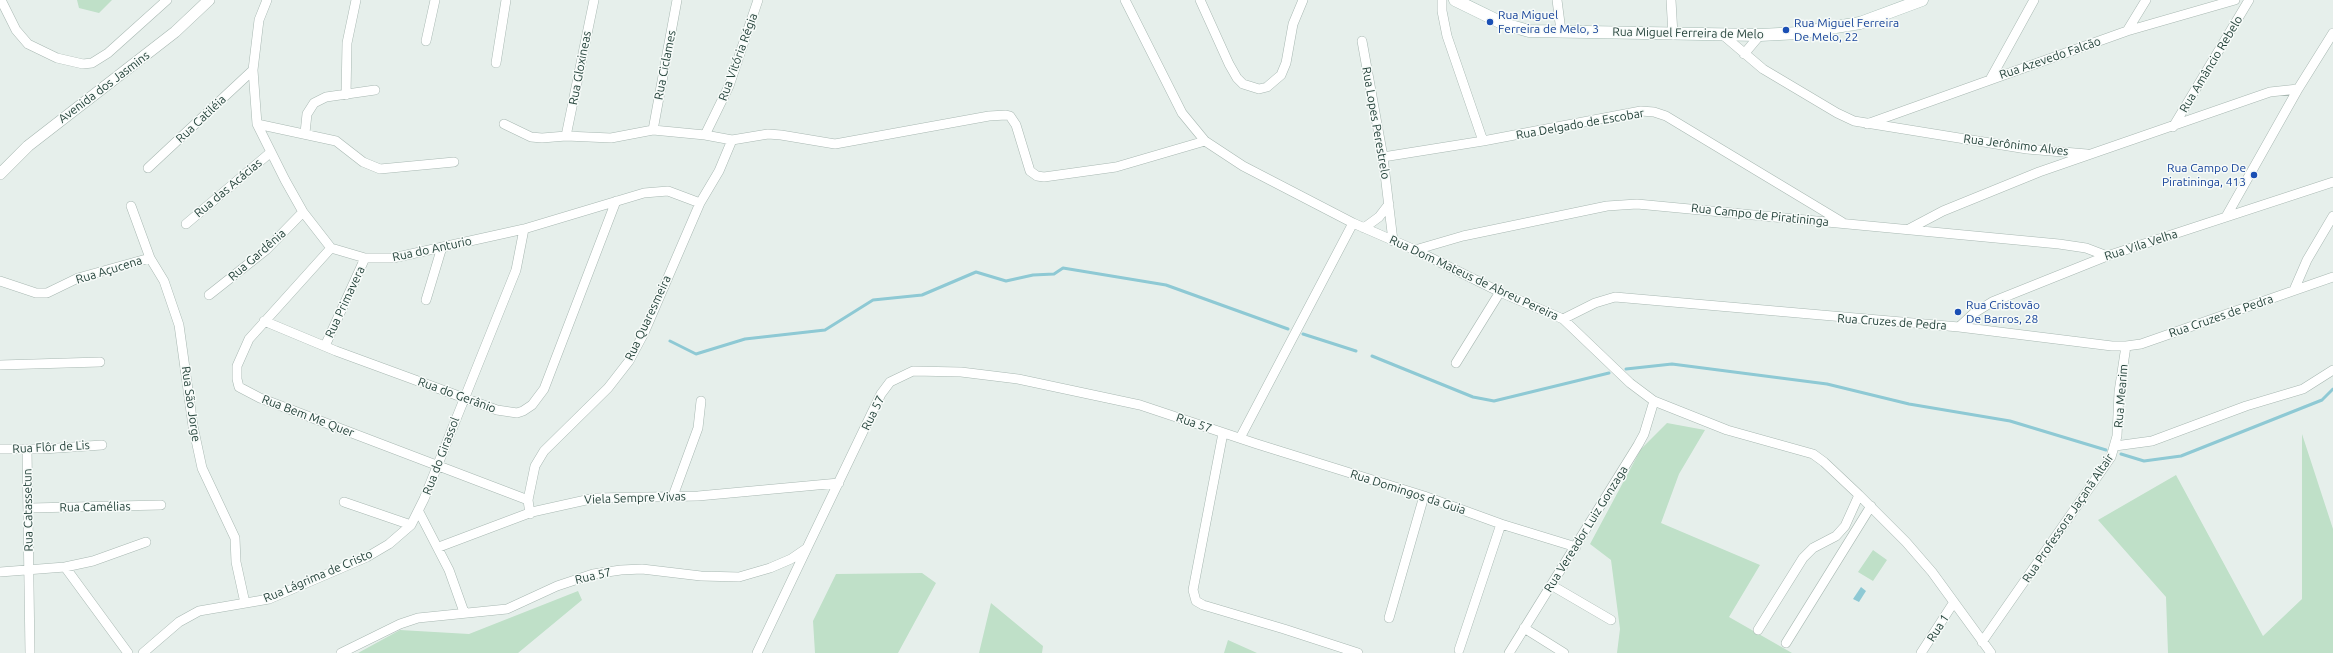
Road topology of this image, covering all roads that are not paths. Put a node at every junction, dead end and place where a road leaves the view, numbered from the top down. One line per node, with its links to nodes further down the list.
1 (1, 0): 2 (street)
2 (167, 0)
3 (209, 0): 54 (street, Avenida dos Jasmins)
4 (267, 0): 33 (street)
5 (435, 0): 29 (street)
6 (506, 0): 32 (street)
7 (594, 0): 45 (street, Rua Gloxineas)
8 (677, 0): 42 (street, Rua Ciclames)
9 (758, 0): 44 (street, Rua Vitória Régia)
10 (1125, 0): 47 (street, Rua Dom Mateus de Abreu Pereira)
11 (1200, 0): 12 (street)
12 (1303, 0)
13 (1442, 0): 48 (street)
14 (1455, 0): 23 (main road, Rua Miguel Ferreira de Melo)
15 (1557, 0): 23 (street)
16 (1671, 0): 26 (street)
17 (1922, 0): 28 (main road, Rua Miguel Ferreira de Melo)
18 (2034, 0): 34 (street)
19 (2146, 0): 24 (street)
20 (2235, 0): 24 (street, Rua Azevedo Falcão)
21 (2249, 0): 41 (street, Rua Amâncio Rebelo)
22 (356, 1): 37 (street)
23 (1561, 31): 26 (main road, Rua Miguel Ferreira de Melo)
24 (2127, 31): 34 (street, Rua Azevedo Falcão)
25 (2333, 33): 35 (street)
26 (1673, 35): 27 (main road, Rua Miguel Ferreira de Melo)
27 (1723, 35): 28 (main road, Rua Miguel Ferreira de Melo); 31 (street, Rua Jerônimo Alves)
28 (1760, 35): 31 (street)
29 (426, 41)
30 (1362, 41): 51 (street, Rua Lopes Perestrelo)
31 (1744, 54): 40 (street, Rua Jerônimo Alves)
32 (496, 63)
33 (253, 70): 38 (street); 53 (street, Rua Catiléia)
34 (1991, 78): 40 (street, Rua Azevedo Falcão)
35 (2298, 89): 41 (street, Rua Jerônimo Alves); 61 (street)
36 (375, 90): 37 (street)
37 (346, 94): 43 (street)
38 (257, 124): 43 (street); 49 (street)
39 (504, 124): 45 (street)
40 (1867, 124): 50 (street, Rua Jerônimo Alves)
41 (2173, 127): 50 (street, Rua Jerônimo Alves)
42 (653, 130): 44 (street); 45 (street)
43 (305, 133): 52 (street)
44 (705, 135): 46 (street)
45 (566, 136)
46 (732, 140): 47 (street); 57 (street, Rua Quaresmeira)
47 (1205, 141): 63 (street, Rua Dom Mateus de Abreu Pereira)
48 (1484, 141): 51 (street, Rua Delgado de Escobar); 65 (street, Rua Delgado de Escobar)
49 (271, 152): 60 (street); 64 (street, Rua das Acácias)
50 (2091, 154): 68 (street)
51 (1383, 157): 58 (street, Rua Lopes Perestrelo)
52 (454, 162)
53 (148, 168)
54 (0, 174)
55 (2333, 182): 61 (street, Rua Vila Velha)
56 (616, 201): 57 (street, Rua do Anturio); 67 (street, Rua do Anturio); 91 (street, Rua do Gerânio)
57 (700, 202): 105 (street, Rua Quaresmeira)
58 (1390, 204): 66 (street); 69 (street, Rua Lopes Perestrelo)
59 (131, 206): 74 (street, Rua São Jorge)
60 (303, 212): 70 (street); 80 (street, Rua Gardênia)
61 (2227, 215): 73 (street, Rua Vila Velha)
62 (2333, 216): 78 (street)
63 (1353, 223): 66 (street, Rua Dom Mateus de Abreu Pereira); 95 (street)
64 (186, 224)
65 (1845, 224): 68 (street, Rua Campo de Piratininga); 72 (street, Rua Campo de Piratininga)
66 (1364, 228): 69 (street, Rua Dom Mateus de Abreu Pereira)
67 (524, 229): 71 (street, Rua do Anturio); 91 (street, Rua do Girassol)
68 (1909, 229): 73 (street, Rua Campo de Piratininga)
69 (1393, 241): 72 (street, Rua Dom Mateus de Abreu Pereira)
70 (331, 248): 75 (street, Rua do Anturio); 83 (street, Rua Bem Me Quer)
71 (442, 248): 75 (street, Rua do Anturio); 81 (street)
72 (1415, 250): 79 (street, Rua Dom Mateus de Abreu Pereira)
73 (2107, 256): 84 (street, Rua Vila Velha)
74 (150, 258): 77 (street, Rua Açucena); 123 (street, Rua São Jorge)
75 (365, 258): 85 (street, Rua Primavera)
76 (2333, 277): 78 (street, Rua Cruzes de Pedra)
77 (0, 281)
78 (2294, 290): 86 (street, Rua Cruzes de Pedra)
79 (1500, 292): 82 (street, Rua Dom Mateus de Abreu Pereira); 88 (street)
80 (209, 295)
81 (426, 300)
82 (1563, 318): 84 (street, Rua Cruzes de Pedra); 92 (street, Rua Dom Mateus de Abreu Pereira)
83 (264, 320): 85 (street, Rua do Gerânio); 100 (street, Rua Bem Me Quer)
84 (1959, 327): 86 (street, Rua Cruzes de Pedra)
85 (325, 346): 91 (street, Rua do Gerânio)
86 (2126, 346): 97 (street, Rua Mearim)
87 (100, 362): 89 (street)
88 (1456, 363)
89 (0, 365)
90 (2333, 370): 97 (street, Rua Professora Jaçanã Altair)
91 (464, 398): 100 (street, Rua do Girassol)
92 (1654, 401): 102 (street, Rua Dom Mateus de Abreu Pereira); 116 (street, Rua Vereador Luiz Gonzaga)
93 (701, 402): 103 (street)
94 (1223, 433): 95 (street, Rua 57); 101 (street, Rua 57); 137 (street)
95 (1240, 438): 104 (street, Rua Domingos da Guia)
96 (102, 444): 99 (street, Rua Flôr de Lis)
97 (2116, 446): 129 (street, Rua Professora Jaçanã Altair)
98 (0, 449): 99 (street, Rua Flôr de Lis)
99 (27, 449): 109 (street, Rua Catassetun)
100 (437, 466): 105 (street, Rua Bem Me Quer); 110 (street, Rua do Girassol)
101 (839, 483): 103 (street, Viela Sempre Vivas); 117 (street, Rua 57)
102 (1859, 495): 108 (street, Rua Dom Mateus de Abreu Pereira); 128 (street)
103 (673, 496): 111 (street, Viela Sempre Vivas)
104 (1424, 496): 112 (street, Rua Domingos da Guia); 125 (street)
105 (528, 500): 111 (street)
106 (344, 502): 113 (street)
107 (161, 505): 109 (street, Rua Camélias)
108 (1871, 506): 122 (street, Rua Dom Mateus de Abreu Pereira); 130 (street)
109 (30, 508): 119 (street, Rua Catassetun)
110 (419, 512): 113 (street, Rua Lágrima de Cristo); 115 (street)
111 (530, 514): 115 (street, Viela Sempre Vivas)
112 (1501, 524): 116 (street, Rua Domingos da Guia); 131 (street)
113 (411, 525): 123 (street, Rua Lágrima de Cristo)
114 (146, 542): 118 (street)
115 (439, 547): 124 (street)
116 (1576, 547): 121 (street, Rua Vereador Luiz Gonzaga)
117 (807, 548): 124 (street, Rua 57); 136 (street)
118 (65, 567): 119 (street); 133 (street)
119 (29, 570): 120 (street); 132 (street, Rua Catassetun)
120 (0, 572)
121 (1551, 585): 126 (street); 127 (street, Rua Vereador Luiz Gonzaga)
122 (1954, 602): 129 (street, Rua Dom Mateus de Abreu Pereira); 140 (street, Rua 1)
123 (245, 603): 134 (street, Rua Lágrima de Cristo)
124 (464, 612): 135 (street, Rua 57)
125 (1389, 618)
126 (1611, 620)
127 (1524, 628): 138 (street, Rua Vereador Luiz Gonzaga); 139 (street)
128 (1758, 630)
129 (1982, 642): 141 (street, Rua Dom Mateus de Abreu Pereira)
130 (1786, 643)
131 (1459, 650)
132 (30, 653)
133 (128, 653)
134 (143, 653)
135 (341, 653)
136 (757, 653)
137 (1358, 653)
138 (1509, 653)
139 (1564, 653)
140 (1921, 653)
141 (1991, 653)

